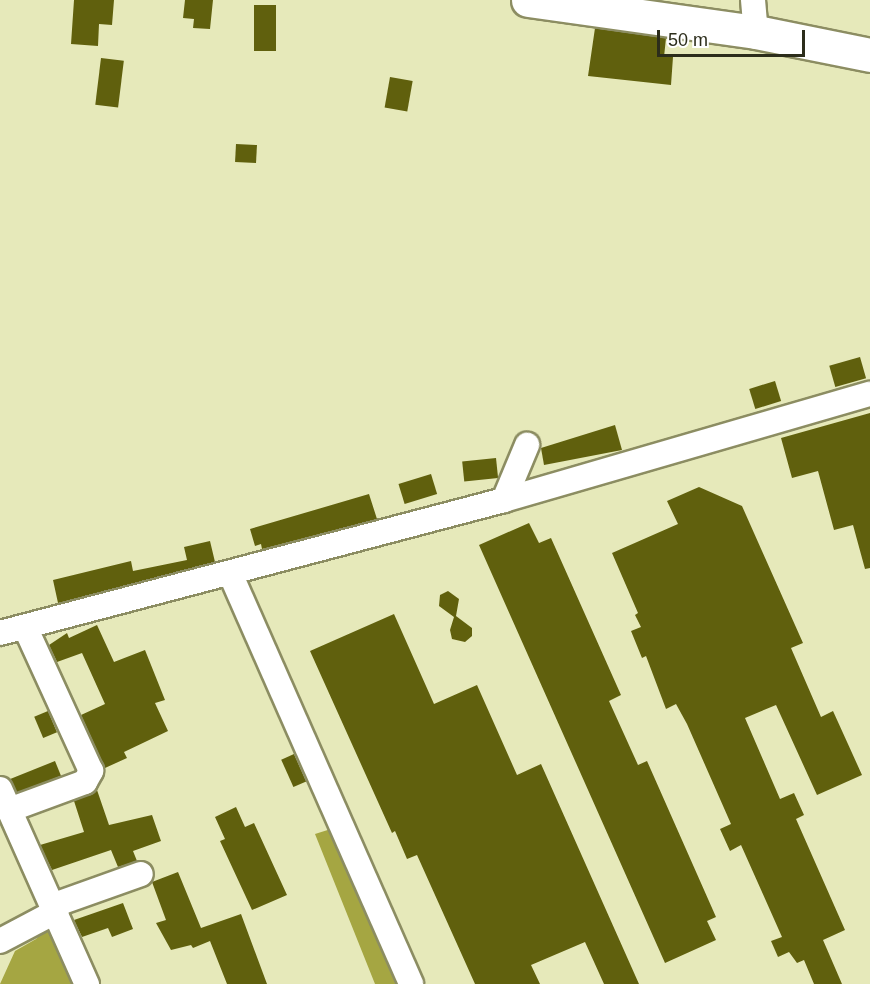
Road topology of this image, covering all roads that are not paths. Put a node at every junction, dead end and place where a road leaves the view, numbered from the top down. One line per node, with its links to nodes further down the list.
1 (528, 0): 3 (main road)
2 (753, 0): 3 (street)
3 (756, 32): 4 (main road)
4 (870, 55)
5 (870, 394): 7 (street)
6 (527, 445): 7 (street)
7 (504, 500): 8 (street)
8 (230, 573): 9 (street); 16 (street)
9 (24, 627): 10 (street); 11 (street)
10 (0, 633)
11 (4, 800): 13 (street)
12 (141, 874): 13 (street)
13 (56, 908): 14 (street); 15 (street)
14 (0, 942)
15 (87, 984)
16 (411, 984)

